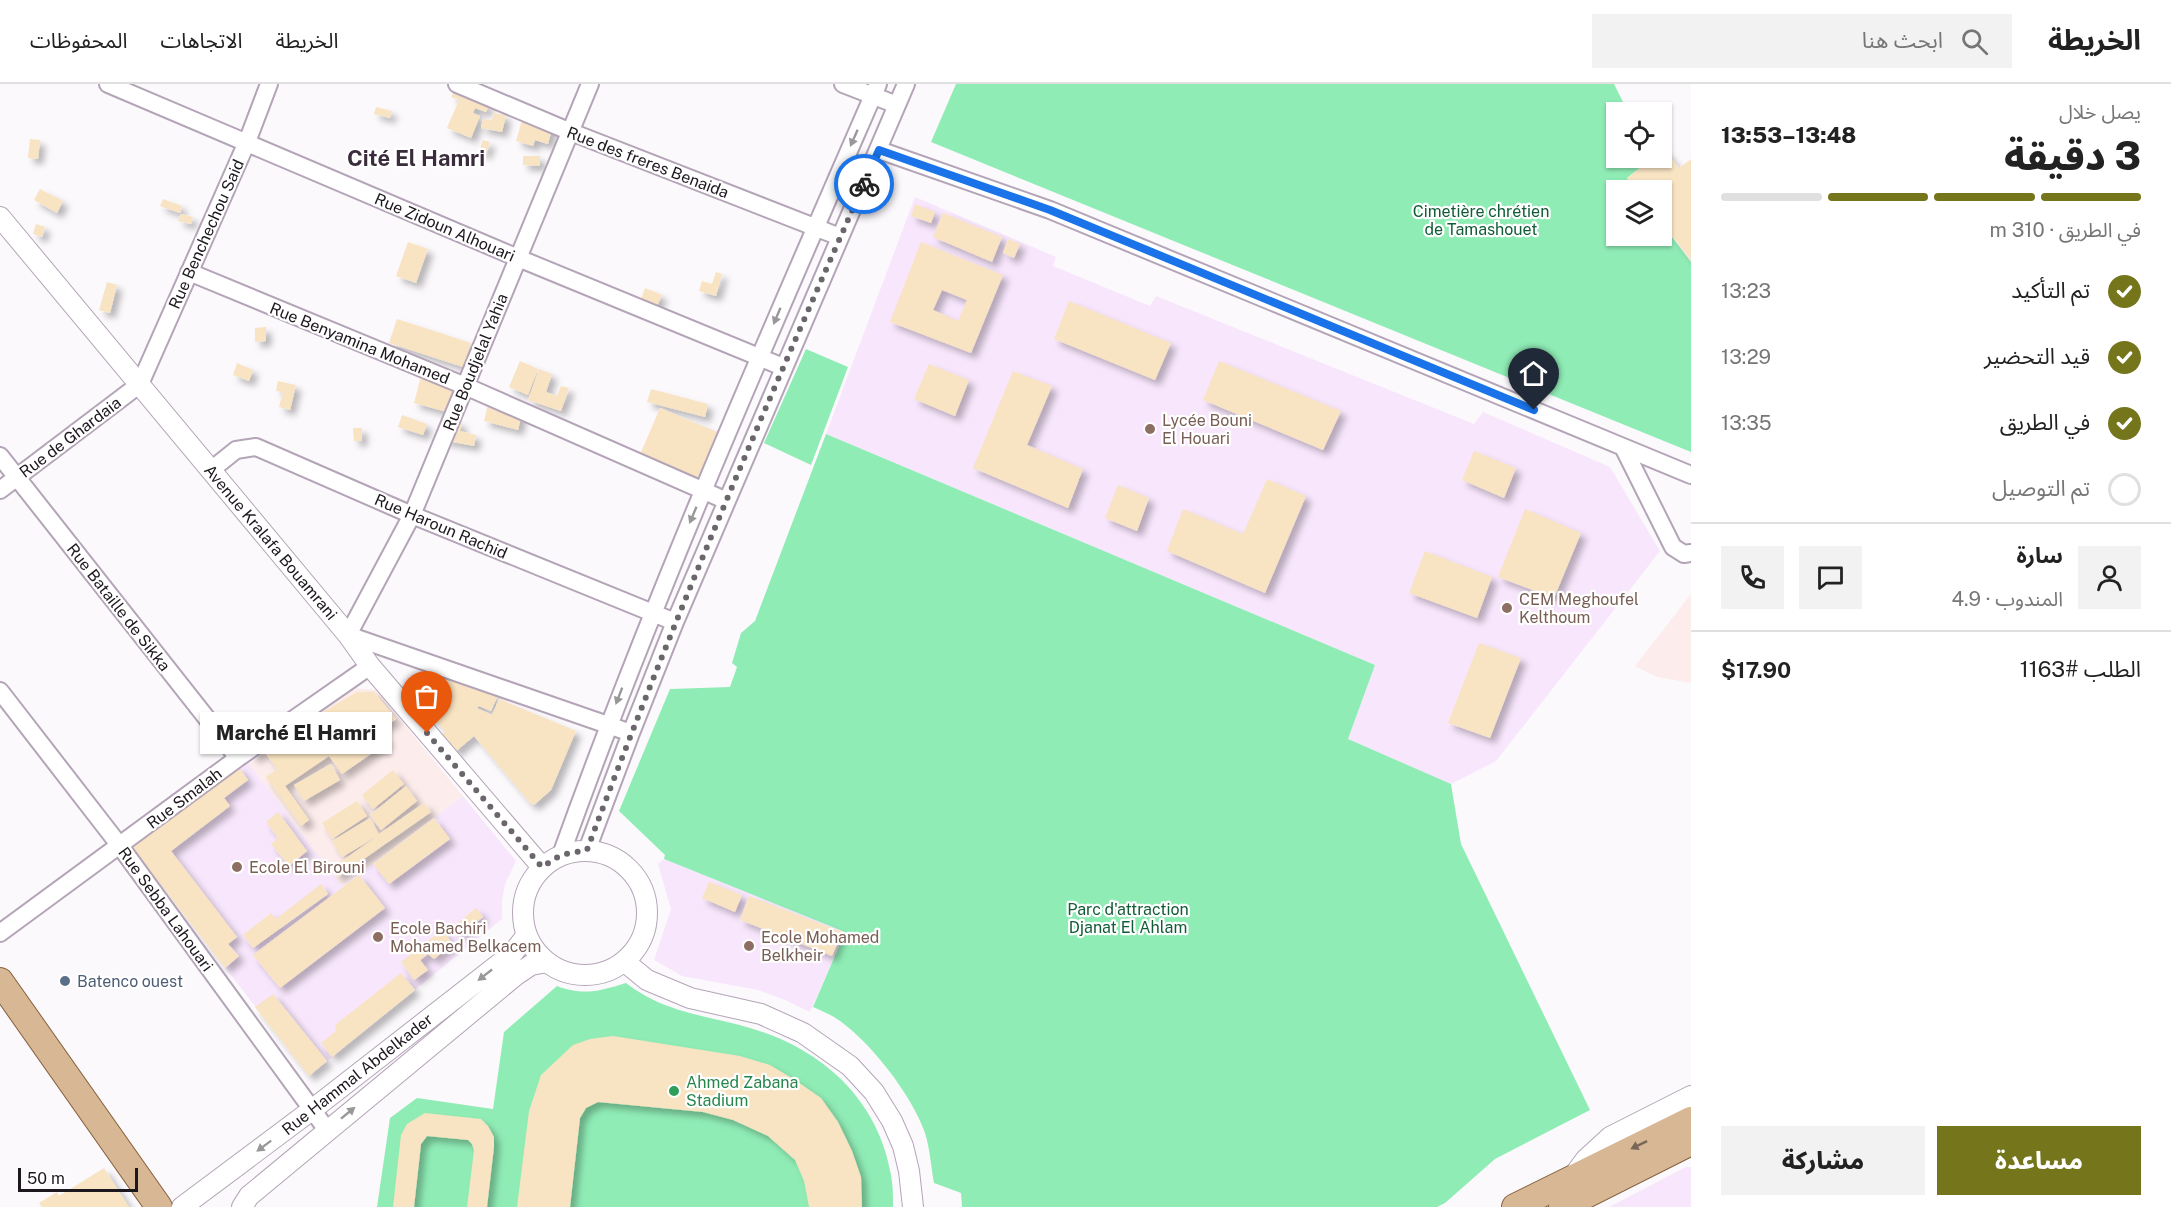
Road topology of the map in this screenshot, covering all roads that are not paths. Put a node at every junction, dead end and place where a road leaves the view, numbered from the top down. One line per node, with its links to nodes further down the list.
1 (108, 84): 10 (street, Rue Zidoun Alhouari)
2 (269, 84): 10 (street, Rue Benchechou Said)
3 (458, 84): 9 (street, Rue des freres Benaida)
4 (590, 84): 9 (street, Rue Boudjelal Yahia)
5 (843, 84): 7 (street)
6 (906, 84): 8 (street)
7 (876, 90): 8 (street); 13 (street, one-way to 13)
8 (897, 105): 11 (street)
9 (571, 132): 13 (street, Rue des freres Benaida); 15 (street, Rue Boudjelal Yahia)
10 (247, 142): 15 (street, Rue Zidoun Alhouari); 16 (street, Rue Benchechou Said)
11 (879, 150): 14 (street); 21 (street)
12 (0, 217): 19 (street, Avenue Kralafa Bouamrani)
13 (815, 227): 14 (street, Rue des freres Benaida); 17 (street, one-way to 17)
14 (840, 237): 18 (street)
15 (518, 258): 17 (street, Rue Zidoun Alhouari); 20 (street, Rue Boudjelal Yahia)
16 (189, 272): 19 (street, Rue Benchechou Said); 20 (street, Rue Benyamina Mohamed)
17 (759, 358): 18 (street, Rue Zidoun Alhouari); 27 (street)
18 (783, 367): 28 (street)
19 (140, 384): 23 (street, Avenue Kralafa Bouamrani); 25 (street, Rue de Ghardaia)
20 (465, 386): 27 (street, Rue Benyamina Mohamed); 29 (street, Rue Boudjelal Yahia)
21 (1623, 447): 24 (street); 30 (street)
22 (0, 456): 25 (street, Rue Bataille de Sikka)
23 (211, 470): 29 (street, Rue Haroun Rachid); 33 (street, Avenue Kralafa Bouamrani)
24 (1691, 475)
25 (17, 477): 26 (street, Rue de Ghardaia); 38 (street, Rue Bataille de Sikka)
26 (0, 490)
27 (703, 492): 28 (street, Rue Benyamina Mohamed); 31 (street, one-way to 31)
28 (727, 501): 32 (street)
29 (412, 515): 31 (street, Rue Haroun Rachid); 33 (street, Rue Boudjelal Yahia)
30 (1691, 553)
31 (652, 613): 32 (street, Rue Haroun Rachid); 36 (street, one-way to 36)
32 (675, 622): 37 (street)
33 (348, 635): 34 (street, Avenue Kralafa Bouamrani); 36 (street)
34 (370, 666): 38 (street, Rue Smalah); 42 (street, Avenue Kralafa Bouamrani)
35 (0, 691): 39 (street, Rue Sebba Lahouari)
36 (607, 725): 37 (street); 41 (street)
37 (630, 733): 40 (street)
38 (238, 758): 39 (street, Rue Smalah)
39 (120, 846): 43 (street, Rue Smalah); 49 (street, Rue Sebba Lahouari)
40 (587, 850): 41 (street); 45 (street)
41 (561, 855): 42 (street)
42 (542, 867): 44 (street)
43 (0, 933)
44 (527, 935): 46 (street); 49 (street, Rue Hammal Abdelkader, one-way to 49)
45 (625, 962): 46 (street); 56 (street)
46 (548, 963): 50 (street, one-way to 46)
47 (0, 981): 54 (main road)
48 (1691, 1096): 52 (street)
49 (313, 1109): 50 (street, Rue Sebba Lahouari); 55 (street, Rue Hammal Abdelkader, one-way to 55)
50 (327, 1130): 53 (street)
51 (1690, 1137): 52 (main road, one-way to 52); 58 (main road)
52 (1571, 1179): 57 (main road)
53 (242, 1203)
54 (159, 1207)
55 (183, 1207)
56 (913, 1207)
57 (1515, 1207)
58 (1562, 1207)

